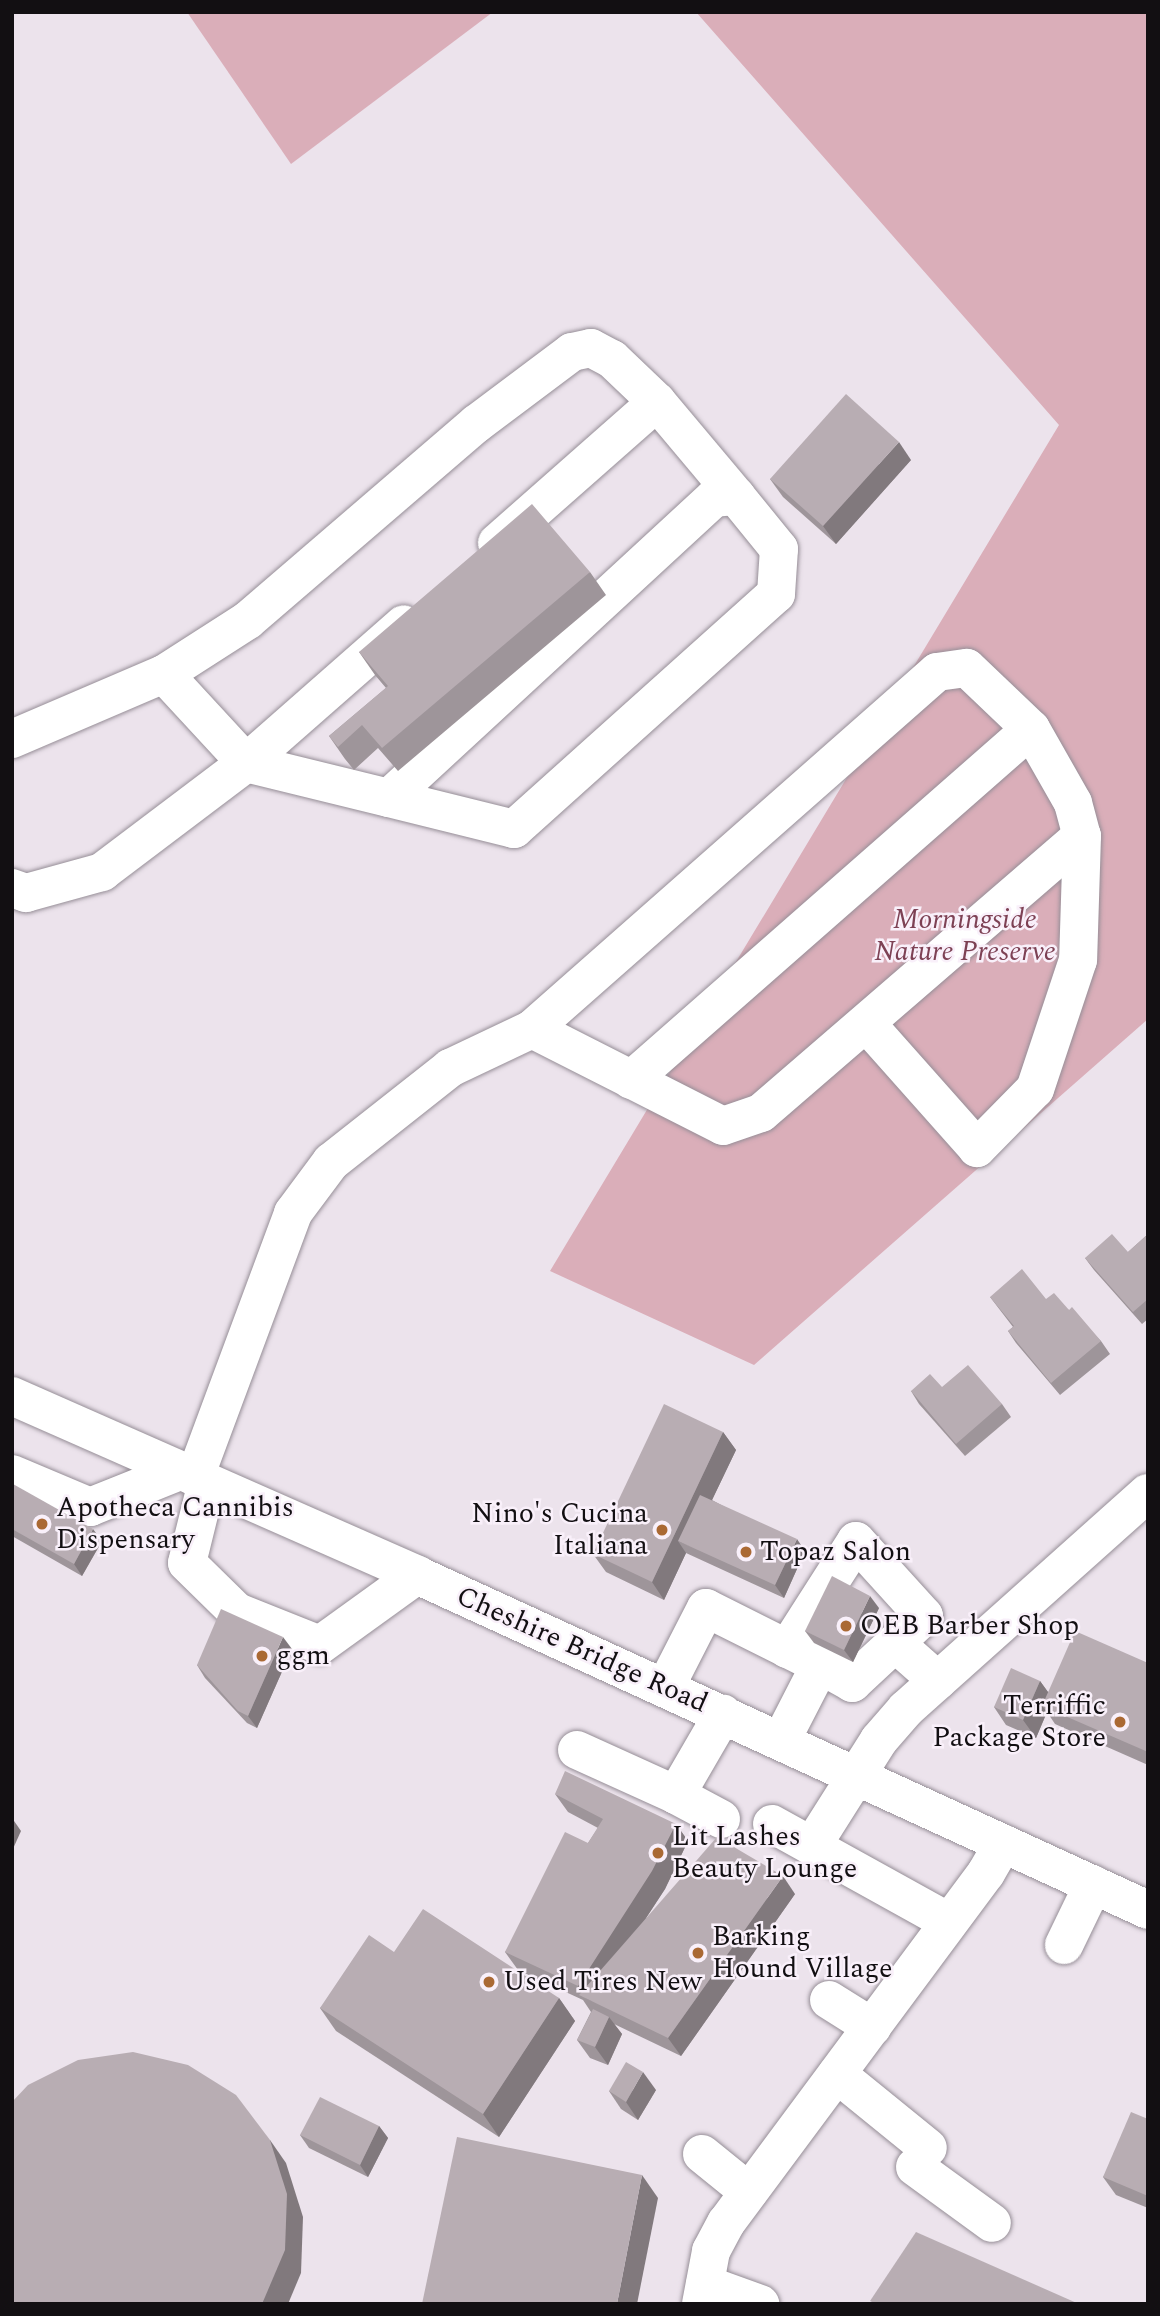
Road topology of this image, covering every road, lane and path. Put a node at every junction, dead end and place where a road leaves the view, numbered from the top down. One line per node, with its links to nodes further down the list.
1 (657, 402): 2 (main road); 3 (main road); 5 (main road)
2 (736, 496): 9 (main road); 9 (main road)
3 (468, 568)
4 (426, 605): 8 (main road)
5 (164, 674): 7 (main road); 8 (main road)
6 (1031, 729): 10 (main road); 13 (main road); 14 (main road)
7 (12, 739)
8 (246, 763): 9 (main road); 11 (main road)
9 (389, 798)
10 (1082, 836): 12 (main road); 12 (main road)
11 (12, 888)
12 (866, 1023): 14 (main road)
13 (532, 1029): 14 (main road); 17 (main road)
14 (631, 1080)
15 (12, 1396): 17 (main road, Cheshire Bridge Road)
16 (12, 1474): 17 (main road)
17 (194, 1477): 19 (main road, Cheshire Bridge Road); 19 (main road)
18 (1148, 1493): 22 (main road)
19 (417, 1575): 23 (main road, Cheshire Bridge Road)
20 (895, 1643): 21 (main road); 21 (main road); 22 (main road)
21 (803, 1657): 23 (main road); 25 (main road)
22 (938, 1681): 27 (main road)
23 (666, 1688): 24 (main road, Cheshire Bridge Road)
24 (723, 1714): 25 (main road, Cheshire Bridge Road); 28 (main road)
25 (781, 1741): 27 (main road, Cheshire Bridge Road)
26 (577, 1750): 28 (main road)
27 (858, 1775): 31 (main road, Cheshire Bridge Road); 32 (main road)
28 (676, 1795): 29 (main road)
29 (721, 1819)
30 (772, 1824): 32 (main road)
31 (1003, 1843): 33 (main road, Cheshire Bridge Road); 35 (main road)
32 (812, 1846): 35 (main road)
33 (1093, 1885): 34 (main road, Cheshire Bridge Road); 36 (main road)
34 (1148, 1910)
35 (949, 1922): 38 (main road)
36 (1064, 1944)
37 (829, 2000): 38 (main road)
38 (872, 2027): 39 (main road)
39 (837, 2074): 41 (main road); 42 (main road)
40 (702, 2154): 41 (main road)
41 (749, 2192): 43 (main road)
42 (992, 2223)
43 (703, 2294): 44 (main road)
44 (760, 2304)

